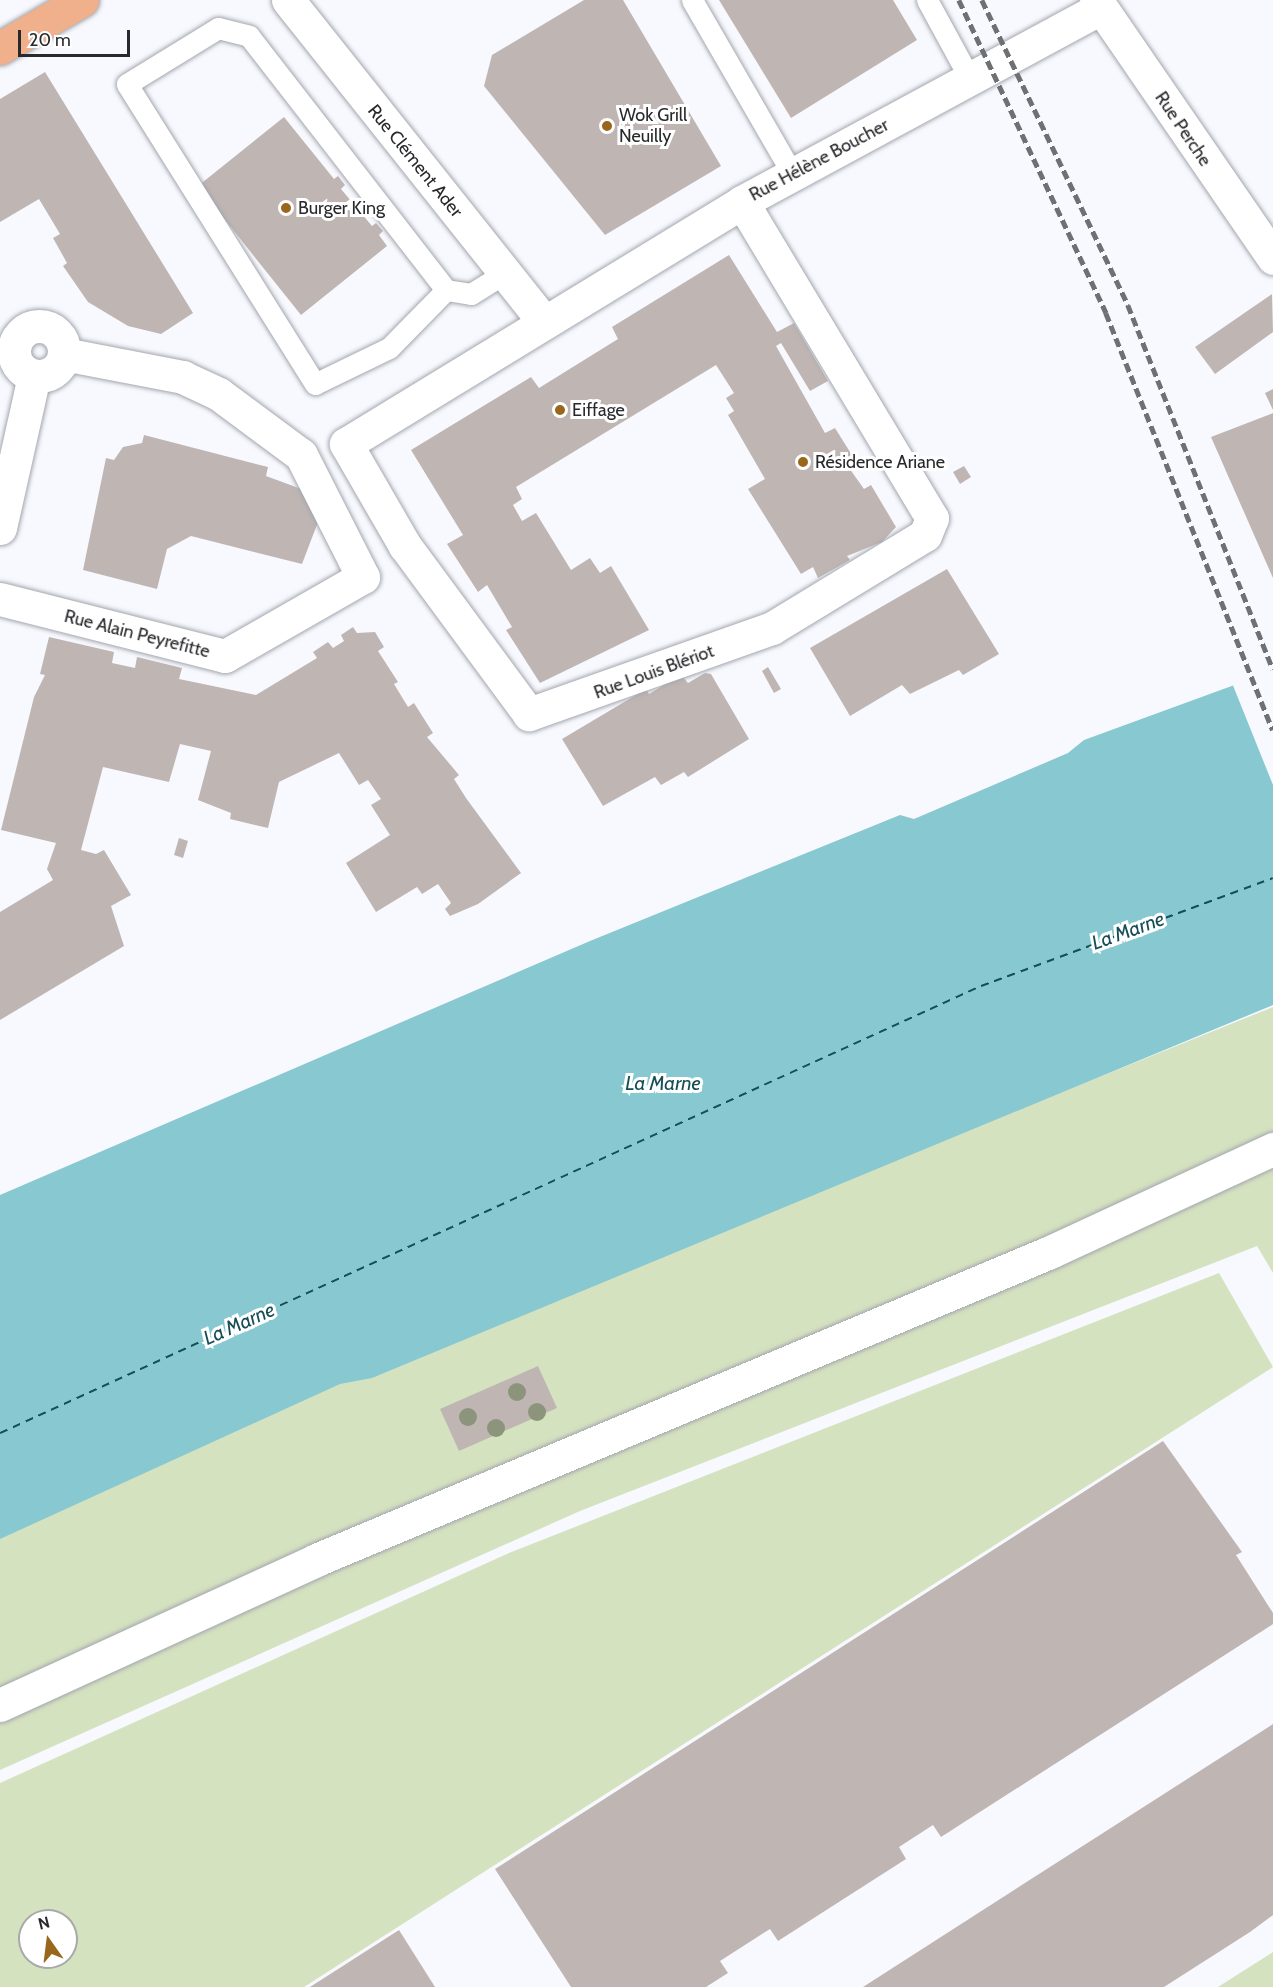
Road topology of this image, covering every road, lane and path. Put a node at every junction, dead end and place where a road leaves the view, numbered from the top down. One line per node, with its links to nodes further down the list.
1 (82, 0): 6 (main road)
2 (288, 0): 12 (street, Rue Clément Ader)
3 (692, 0): 9 (lane)
4 (927, 0): 8 (lane)
5 (1098, 4): 8 (street, Rue Hélène Boucher); 11 (street, Rue Perche)
6 (51, 11): 7 (main road)
7 (0, 48)
8 (970, 78): 9 (street, Rue Hélène Boucher)
9 (793, 175): 10 (street, Rue Hélène Boucher)
10 (742, 202): 14 (street, Rue Hélène Boucher); 14 (street, Rue Louis Blériot)
11 (1273, 258)
12 (505, 273): 13 (lane); 14 (street, Rue Clément Ader)
13 (446, 290): 13 (lane)
14 (543, 321)
15 (9, 333): 16 (street); 17 (street)
16 (64, 354): 17 (street); 19 (street, Rue Alain Peyrefitte)
17 (34, 376): 18 (street)
18 (0, 528)
19 (0, 599)
20 (1273, 1149): 21 (street)
21 (0, 1705)

